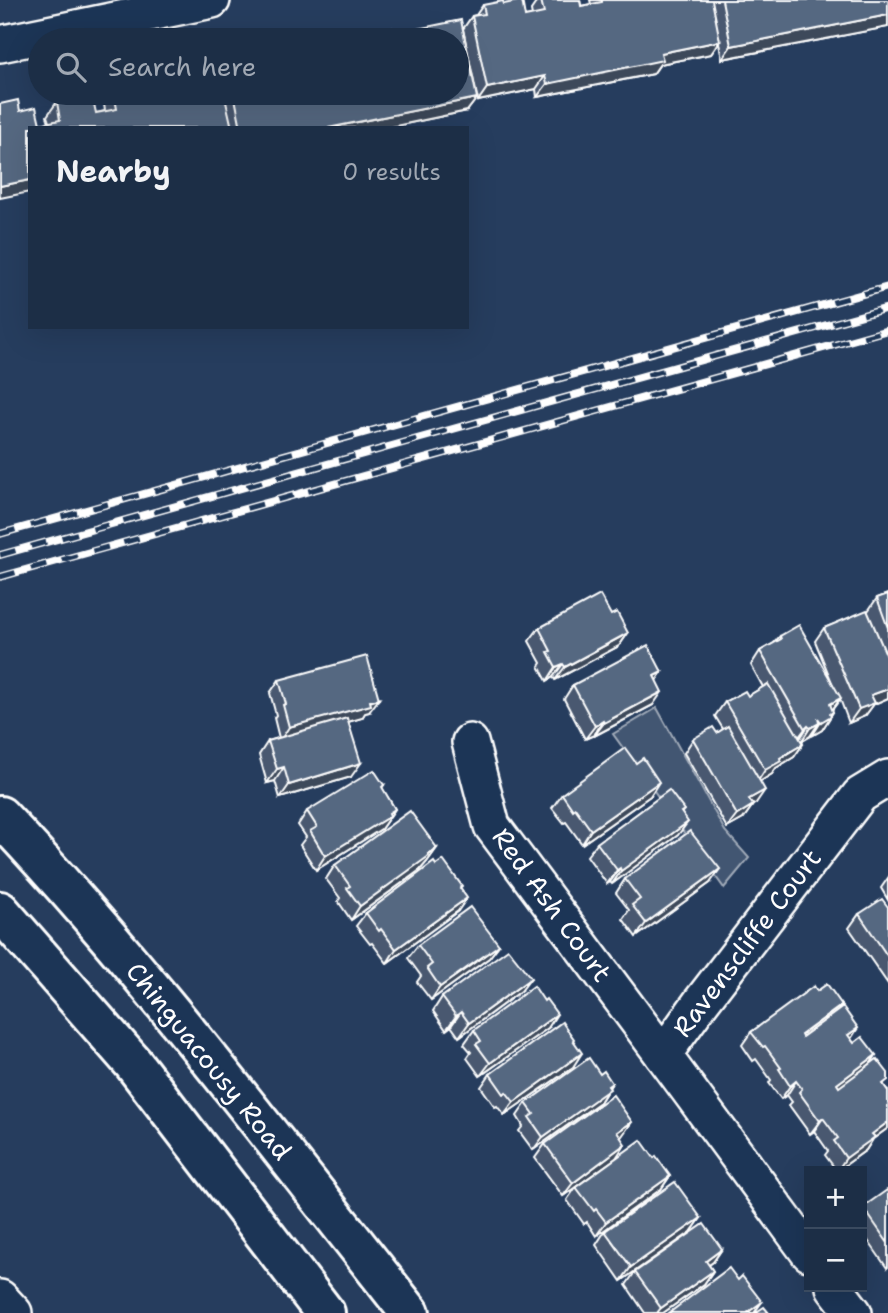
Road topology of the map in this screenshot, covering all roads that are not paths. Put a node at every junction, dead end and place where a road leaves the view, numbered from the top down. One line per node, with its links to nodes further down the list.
1 (212, 0): 2 (street)
2 (61, 28)
3 (28, 34): 4 (street)
4 (1, 39)
5 (470, 742): 9 (street, Red Ash Court)
6 (888, 778): 9 (street, Ravenscliffe Court)
7 (0, 816): 15 (main road, Chinguacousy Road)
8 (0, 911): 14 (main road)
9 (663, 1055): 10 (street, Ravenscliffe Court)
10 (804, 1246)
11 (838, 1292): 16 (street)
12 (0, 1298): 13 (street)
13 (14, 1313)
14 (324, 1313)
15 (411, 1313)
16 (853, 1313)

